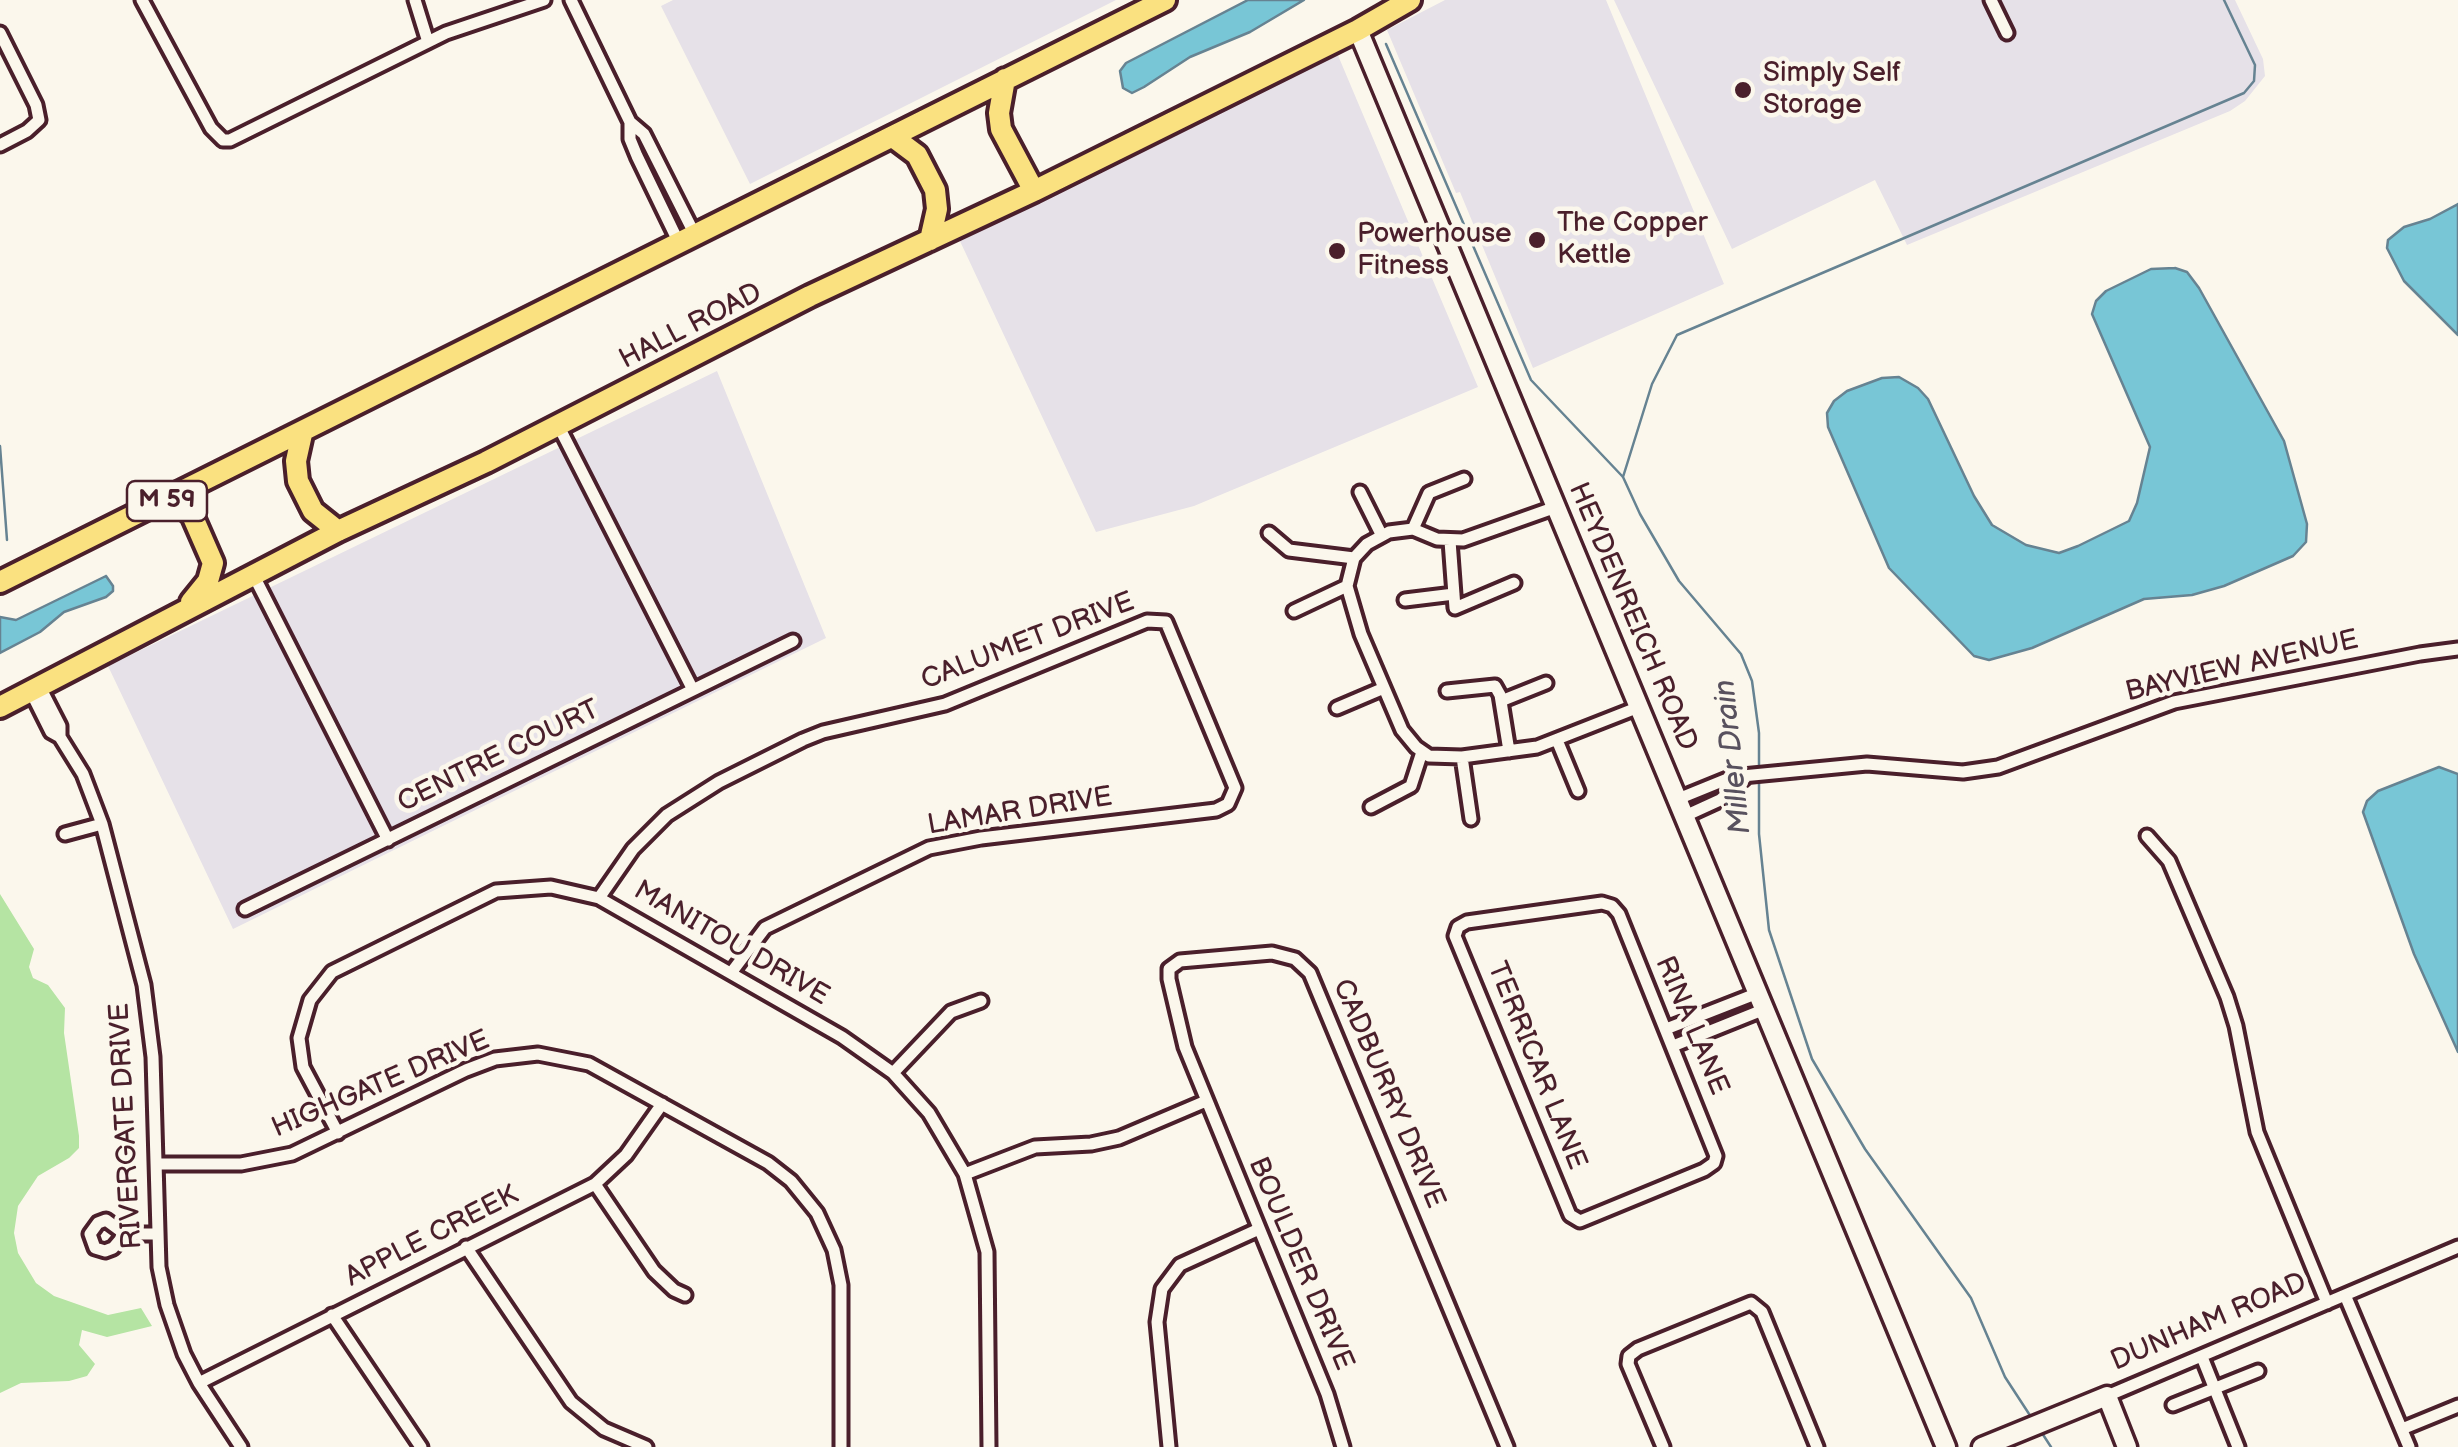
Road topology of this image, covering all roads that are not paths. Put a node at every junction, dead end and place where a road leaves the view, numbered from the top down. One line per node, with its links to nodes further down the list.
1 (142, 0): 11 (street)
2 (415, 0): 11 (street)
3 (544, 0): 11 (street)
4 (571, 0): 13 (street)
5 (1165, 0): 12 (highway, M 59)
6 (1410, 0): 8 (highway, HALL ROAD)
7 (1991, 0): 10 (street)
8 (1358, 30): 18 (highway, HALL ROAD); 26 (street, HEYDENREICH ROAD)
9 (0, 33): 15 (street)
10 (2007, 33)
11 (428, 42)
12 (1005, 79): 14 (highway, M 59); 18 (highway)
13 (630, 122): 16 (street); 17 (street)
14 (893, 137): 19 (highway, M 59); 20 (highway)
15 (0, 145)
16 (658, 160): 17 (street); 19 (street)
17 (642, 168): 19 (street)
18 (1034, 191): 20 (highway, HALL ROAD)
19 (687, 239): 22 (highway, M 59)
20 (930, 240): 21 (highway, HALL ROAD)
21 (558, 426): 28 (highway, HALL ROAD); 44 (street)
22 (302, 434): 25 (highway, M 59); 28 (highway)
23 (1464, 479): 27 (street)
24 (1360, 492): 30 (street)
25 (168, 500): 34 (highway, M 59); 39 (highway)
26 (1556, 507): 31 (street); 49 (street, HEYDENREICH ROAD)
27 (1412, 529): 30 (street); 31 (street)
28 (338, 531): 33 (highway, HALL ROAD)
29 (1269, 534): 32 (street)
30 (1381, 534): 32 (street)
31 (1450, 541): 37 (street)
32 (1354, 558): 36 (street)
33 (253, 574): 39 (highway, HALL ROAD); 65 (street, CENTRE COURT)
34 (0, 582)
35 (1514, 583): 37 (street)
36 (1348, 586): 40 (street); 45 (street)
37 (1454, 594): 38 (street)
38 (1404, 600)
39 (187, 607): 46 (highway, HALL ROAD)
40 (1294, 611)
41 (794, 641): 44 (street, CENTRE COURT)
42 (2458, 649): 56 (street, BAYVIEW AVENUE)
43 (1546, 683): 48 (street)
44 (692, 688): 65 (street, CENTRE COURT)
45 (1384, 688): 51 (street); 54 (street)
46 (36, 689): 50 (highway, HALL ROAD); 62 (street, RIVERGATE DRIVE)
47 (1447, 691): 48 (street)
48 (1501, 701): 53 (street)
49 (1639, 707): 52 (street); 60 (street, HEYDENREICH ROAD)
50 (0, 708)
51 (1337, 708)
52 (1557, 740): 53 (street); 57 (street)
53 (1508, 751): 55 (street)
54 (1422, 752): 55 (street); 59 (street)
55 (1462, 758): 61 (street)
56 (1746, 777): 60 (street, BAYVIEW AVENUE); 60 (street)
57 (1578, 791)
58 (1232, 800): 66 (street, CALUMET DRIVE); 69 (street, LAMAR DRIVE)
59 (1371, 807)
60 (1682, 808): 71 (street, HEYDENREICH ROAD)
61 (1471, 819)
62 (102, 824): 63 (street); 79 (street, RIVERGATE DRIVE)
63 (65, 834)
64 (2147, 836): 89 (street)
65 (388, 840): 67 (street)
66 (599, 898): 69 (street, MANITOU DRIVE); 77 (street, MANITOU DRIVE)
67 (245, 909)
68 (1456, 931): 72 (street, RINA LANE); 78 (street, TERRICAR LANE)
69 (731, 973): 74 (street, MANITOU DRIVE)
70 (981, 1001): 74 (street)
71 (1762, 1001): 72 (street); 73 (street); 109 (street, HEYDENREICH ROAD)
72 (1666, 1029): 73 (street, RINA LANE)
73 (1673, 1046): 78 (street, RINA LANE)
74 (893, 1073): 80 (street, MANITOU DRIVE)
75 (1206, 1101): 80 (street); 82 (street, BOULDER DRIVE); 106 (street, CADBURRY DRIVE)
76 (662, 1104): 77 (street, HIGHGATE DRIVE); 81 (street, APPLE CREEK); 102 (street, HIGHGATE DRIVE)
77 (338, 1133): 79 (street, HIGHGATE DRIVE)
78 (1714, 1163)
79 (158, 1164): 84 (street, RIVERGATE DRIVE)
80 (964, 1174): 103 (street, MANITOU DRIVE)
81 (595, 1184): 85 (street, APPLE CREEK); 87 (street)
82 (1259, 1230): 104 (street); 105 (street, BOULDER DRIVE)
83 (125, 1234): 84 (street)
84 (157, 1234): 93 (street, RIVERGATE DRIVE)
85 (466, 1247): 90 (street, APPLE CREEK); 101 (street)
86 (2458, 1247): 88 (street, DUNHAM ROAD)
87 (684, 1295)
88 (2345, 1295): 89 (street, DUNHAM ROAD); 98 (street)
89 (2327, 1302): 91 (street, DUNHAM ROAD)
90 (332, 1316): 93 (street, APPLE CREEK); 100 (street)
91 (2202, 1358): 94 (street); 95 (street, DUNHAM ROAD)
92 (2258, 1371): 94 (street)
93 (199, 1383): 99 (street, RIVERGATE DRIVE)
94 (2214, 1388): 96 (street); 112 (street)
95 (2107, 1396): 110 (street, DUNHAM ROAD); 111 (street)
96 (2173, 1404)
97 (2458, 1406): 98 (street)
98 (2402, 1430): 113 (street)
99 (241, 1447)
100 (421, 1447)
101 (646, 1447)
102 (841, 1447)
103 (989, 1447)
104 (1169, 1447)
105 (1343, 1447)
106 (1507, 1447)
107 (1663, 1447): 108 (street)
108 (1817, 1447)
109 (1946, 1447)
110 (1982, 1447)
111 (2127, 1447)
112 (2238, 1447)
113 (2409, 1447)

